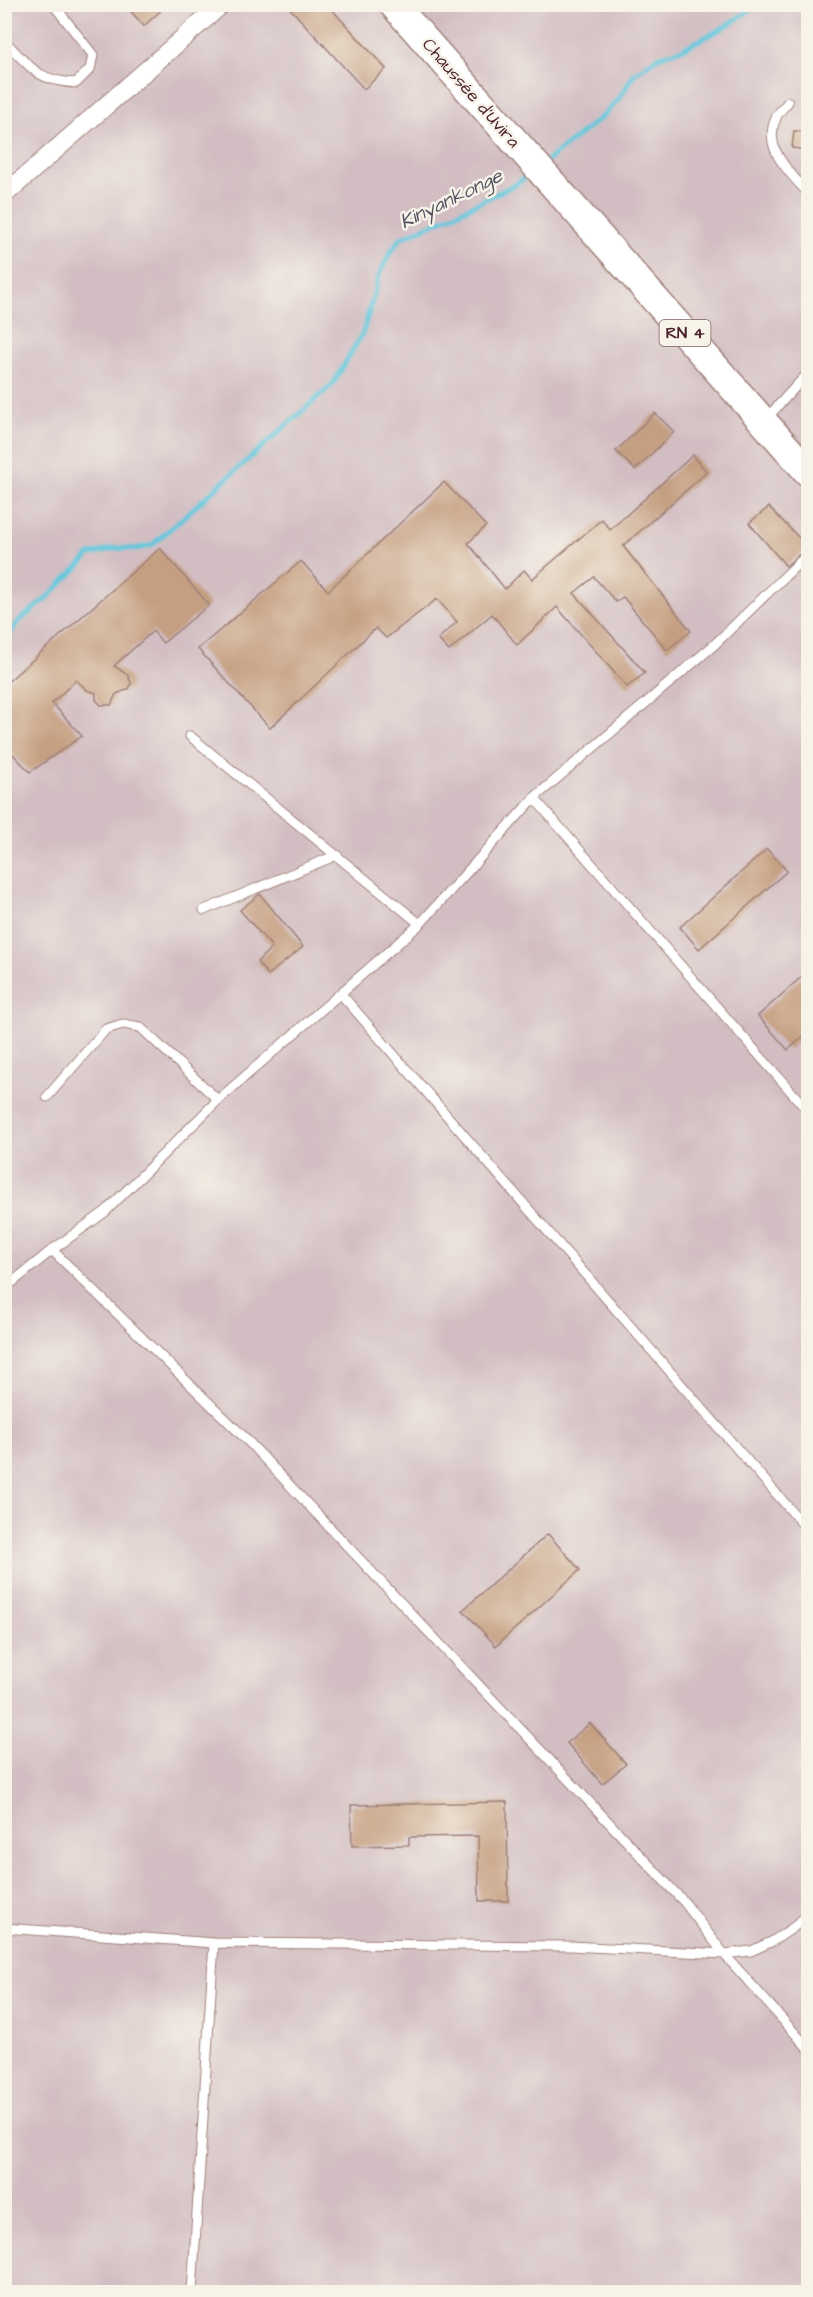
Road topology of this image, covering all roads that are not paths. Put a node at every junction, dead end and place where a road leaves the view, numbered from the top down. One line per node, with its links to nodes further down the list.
1 (53, 4): 4 (lane)
2 (222, 4): 7 (street)
3 (393, 4): 9 (main road, Chaussée d'Uvira / RN 4)
4 (4, 40)
5 (788, 102): 6 (lane)
6 (808, 193)
7 (4, 195)
8 (808, 373): 9 (lane)
9 (764, 421): 10 (main road, RN 4)
10 (808, 472)
11 (808, 554): 13 (lane)
12 (190, 736): 14 (lane)
13 (534, 798): 16 (lane); 20 (lane)
14 (338, 855): 15 (lane); 16 (lane)
15 (204, 910)
16 (420, 924): 17 (lane)
17 (341, 994): 19 (lane); 23 (lane)
18 (46, 1097): 19 (lane)
19 (218, 1100): 21 (lane)
20 (808, 1111)
21 (52, 1250): 22 (lane); 27 (lane)
22 (4, 1289)
23 (808, 1530)
24 (808, 1914): 27 (lane)
25 (4, 1928): 26 (lane)
26 (214, 1943): 27 (lane); 29 (lane)
27 (724, 1954): 28 (lane)
28 (808, 2048)
29 (192, 2292)

